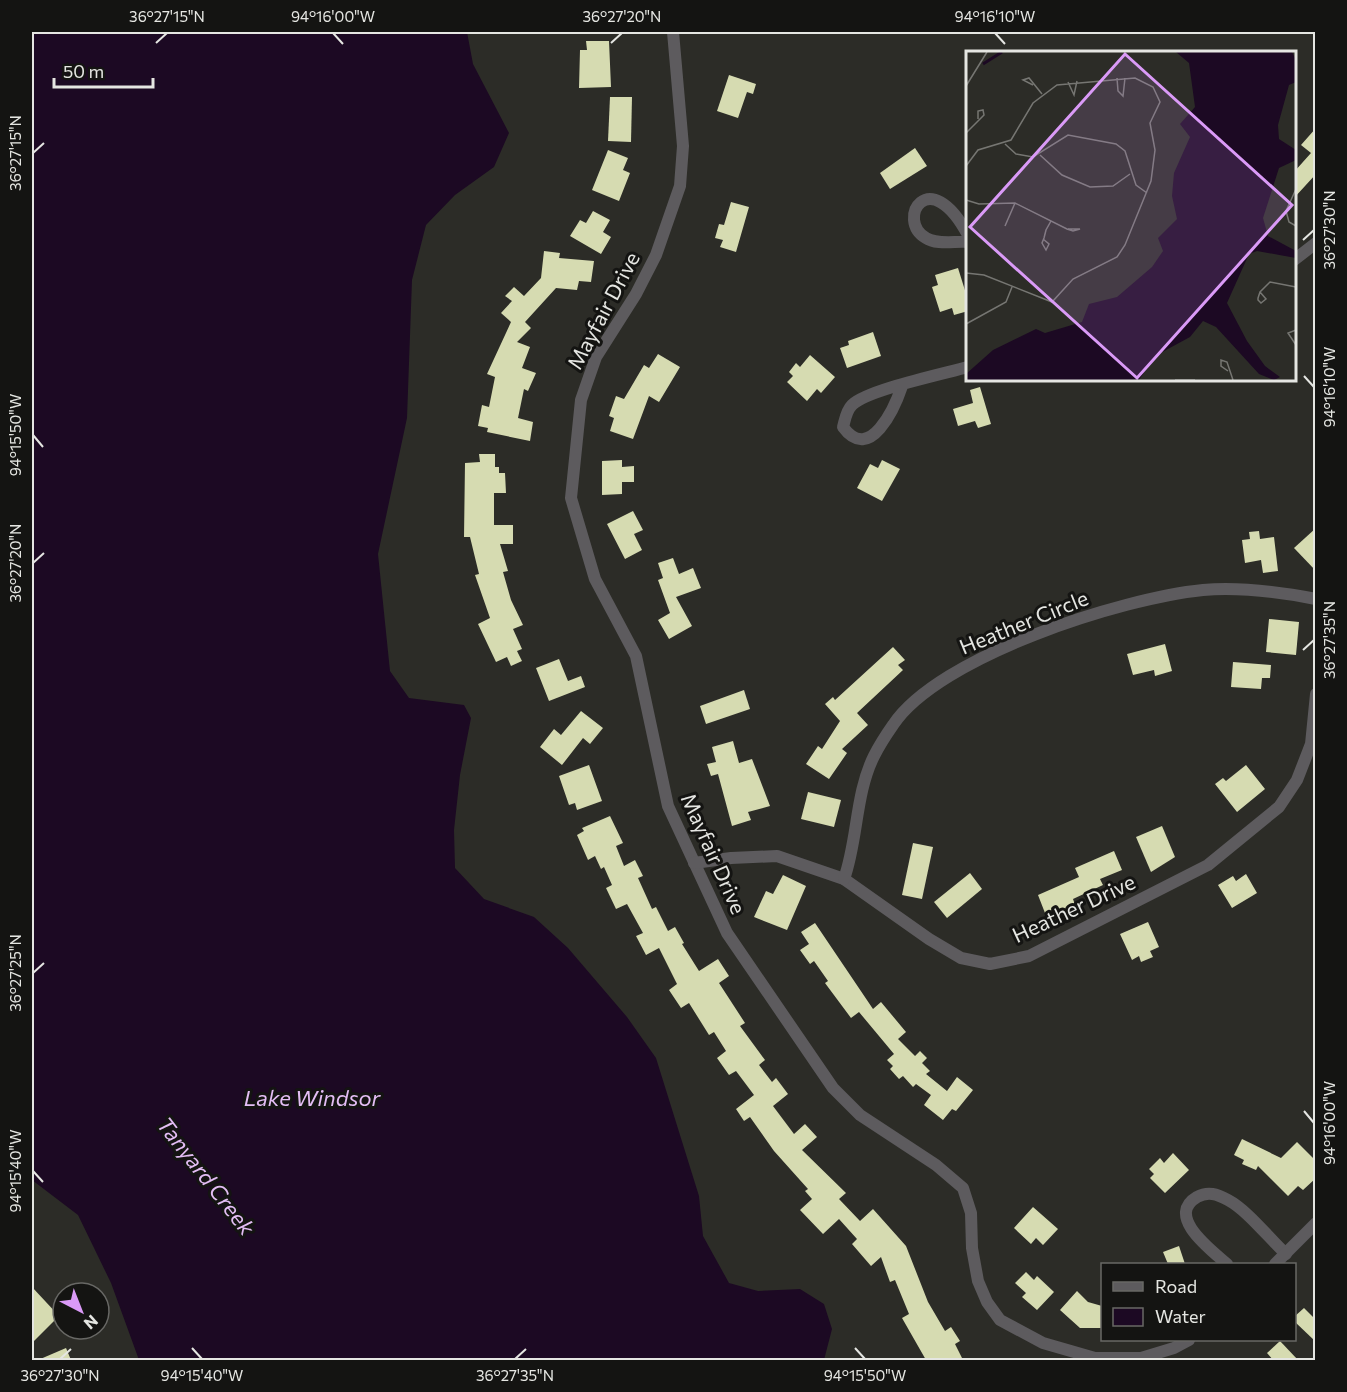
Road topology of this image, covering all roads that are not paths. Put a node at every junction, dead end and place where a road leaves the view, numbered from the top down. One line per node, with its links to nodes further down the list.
1 (673, 32): 10 (street, Mayfair Drive)
2 (966, 232): 3 (street)
3 (966, 242)
4 (1316, 243): 5 (street)
5 (1296, 258)
6 (966, 368): 7 (street)
7 (902, 386): 7 (street)
8 (1316, 599): 11 (street, Heather Circle)
9 (1316, 694): 11 (street, Heather Drive)
10 (694, 863): 11 (street, Heather Drive); 16 (street, Mayfair Drive)
11 (844, 879)
12 (1316, 1223): 13 (street)
13 (1286, 1254): 14 (street); 15 (street)
14 (1226, 1263)
15 (1276, 1263)
16 (1187, 1341)

